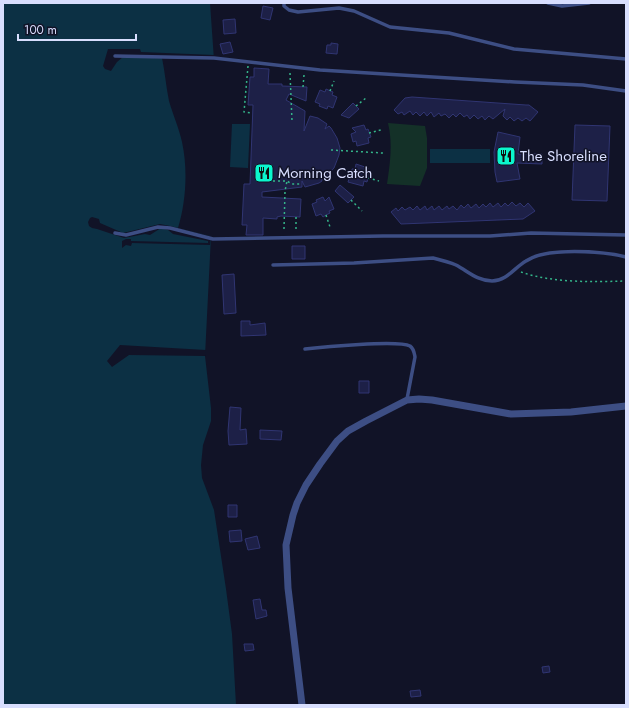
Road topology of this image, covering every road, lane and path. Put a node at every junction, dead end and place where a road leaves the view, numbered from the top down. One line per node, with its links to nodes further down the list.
1 (284, 3): 5 (lane)
2 (548, 3): 3 (lane)
3 (589, 3)
4 (115, 56): 6 (lane)
5 (626, 59)
6 (248, 62): 12 (lane); 15 (path)
7 (290, 73): 16 (path)
8 (304, 75): 10 (path)
9 (334, 81): 11 (path)
10 (303, 86)
11 (330, 91)
12 (626, 91)
13 (366, 98): 14 (path)
14 (356, 106)
15 (252, 113)
16 (292, 122)
17 (382, 130): 18 (path)
18 (370, 133)
19 (331, 150): 20 (path)
20 (383, 153)
21 (368, 178): 24 (path)
22 (264, 181): 23 (path)
23 (287, 181): 25 (path); 32 (path)
24 (379, 181)
25 (300, 184)
26 (351, 200): 27 (path)
27 (362, 211)
28 (326, 215): 30 (path)
29 (296, 217): 31 (path)
30 (330, 227)
31 (296, 228)
32 (284, 229)
33 (114, 233): 34 (lane)
34 (626, 235)
35 (626, 257): 37 (lane)
36 (273, 265): 37 (lane)
37 (516, 270): 38 (path)
38 (626, 281)
39 (305, 349): 40 (lane)
40 (407, 400): 41 (street); 42 (street)
41 (626, 406)
42 (302, 705)

